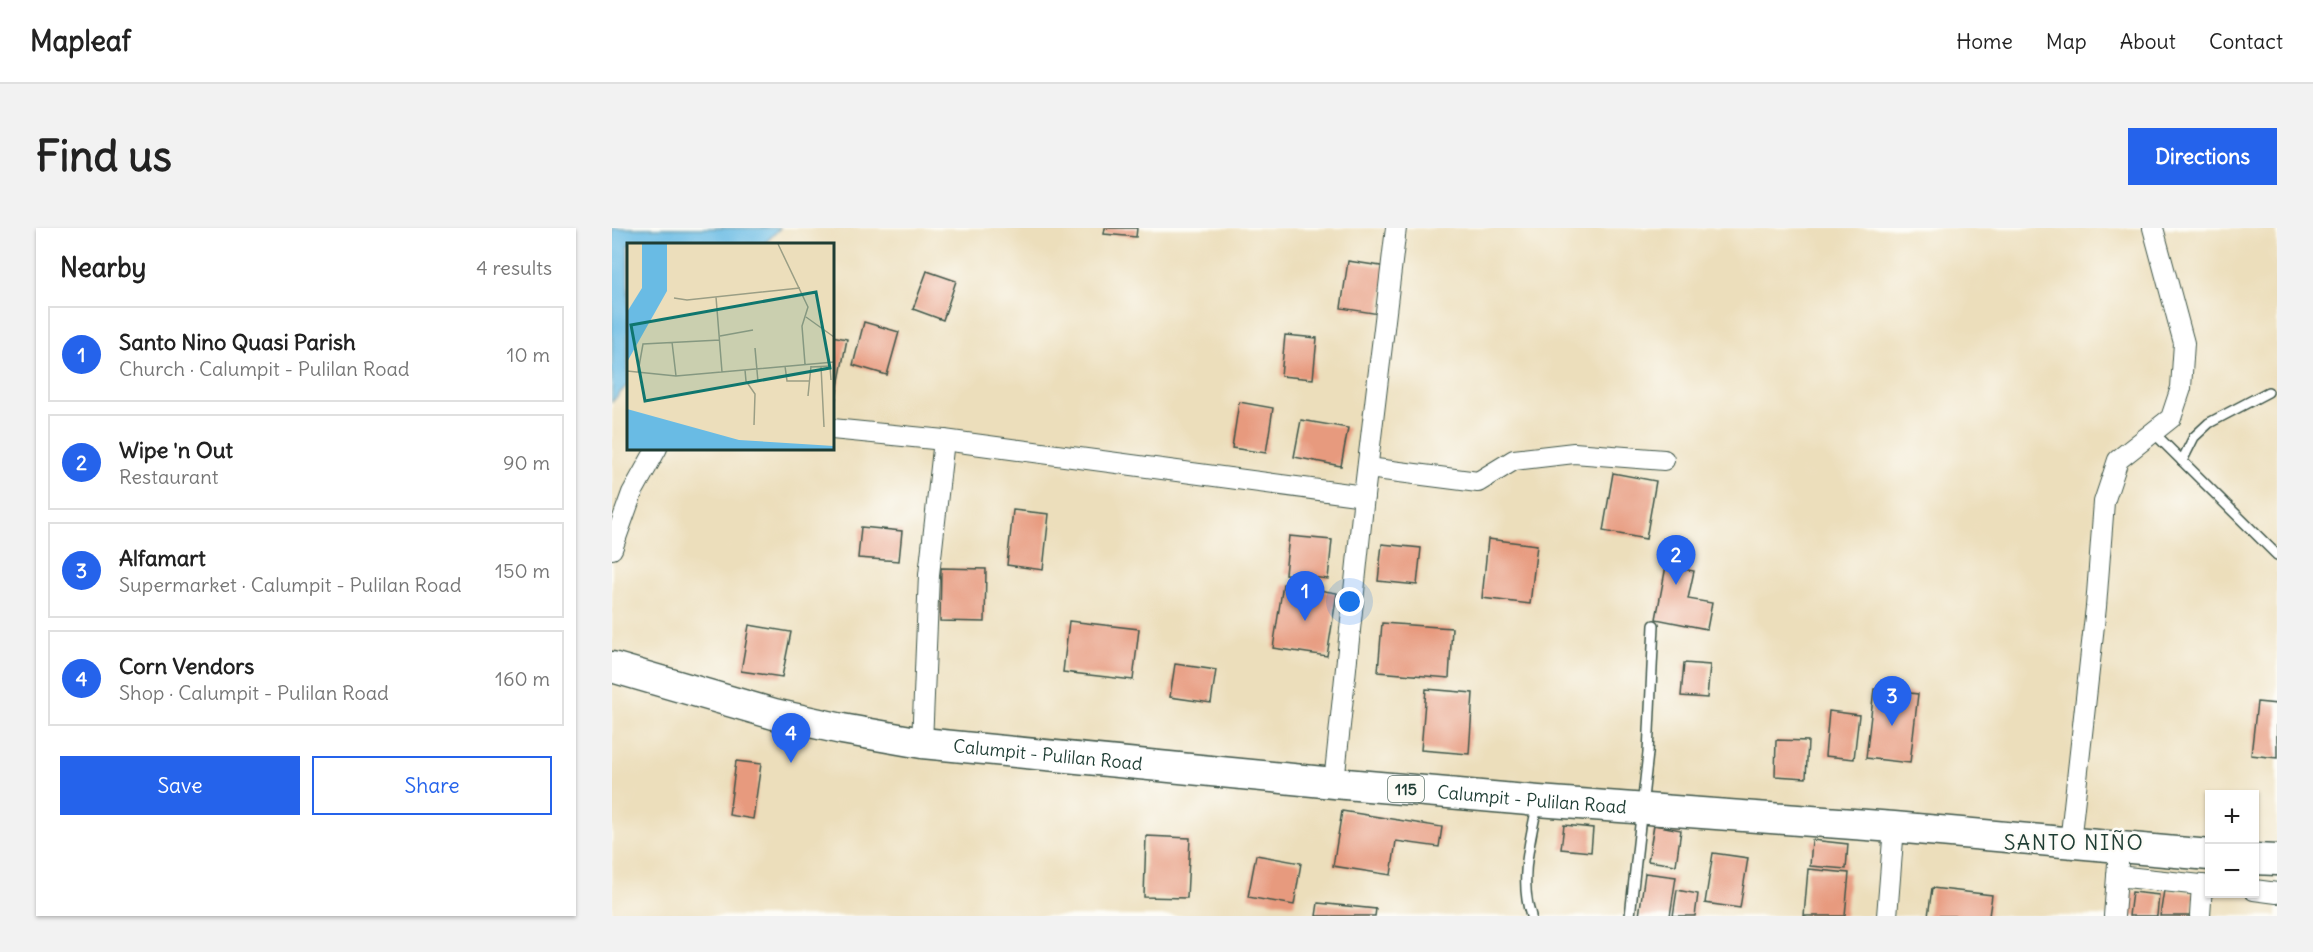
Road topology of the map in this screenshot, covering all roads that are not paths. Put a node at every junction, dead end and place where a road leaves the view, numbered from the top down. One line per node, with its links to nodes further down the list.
1 (1396, 228): 10 (street)
2 (2153, 228): 5 (street)
3 (2268, 392): 9 (lane)
4 (834, 429): 6 (street)
5 (2152, 432): 9 (lane); 21 (street)
6 (944, 440): 11 (street); 16 (street)
7 (656, 450): 12 (street)
8 (1664, 460): 10 (street)
9 (2182, 461): 13 (lane)
10 (1368, 468): 11 (street)
11 (1364, 495): 17 (street)
12 (612, 549)
13 (2277, 555)
14 (1654, 625): 19 (lane)
15 (612, 667): 16 (main road, Calumpit - Pulilan Road / 115)
16 (922, 743): 17 (main road, Calumpit - Pulilan Road / 115)
17 (1334, 783): 18 (main road, Calumpit - Pulilan Road / 115)
18 (1538, 801): 19 (main road, Calumpit - Pulilan Road / 115); 30 (lane)
19 (1642, 809): 20 (main road, Calumpit - Pulilan Road / 115); 31 (lane)
20 (1894, 827): 21 (main road, Calumpit - Pulilan Road / 115); 32 (street)
21 (2070, 843): 25 (main road, Calumpit - Pulilan Road / 115)
22 (2205, 855): 25 (main road, Calumpit - Pulilan Road / 115)
23 (2259, 859): 24 (main road)
24 (2277, 860)
25 (2118, 862): 26 (street); 33 (street)
26 (2205, 885)
27 (2205, 890): 34 (street)
28 (2259, 890): 29 (street)
29 (2277, 892)
30 (1531, 916)
31 (1630, 916)
32 (1887, 916)
33 (2114, 916)
34 (2200, 916)

